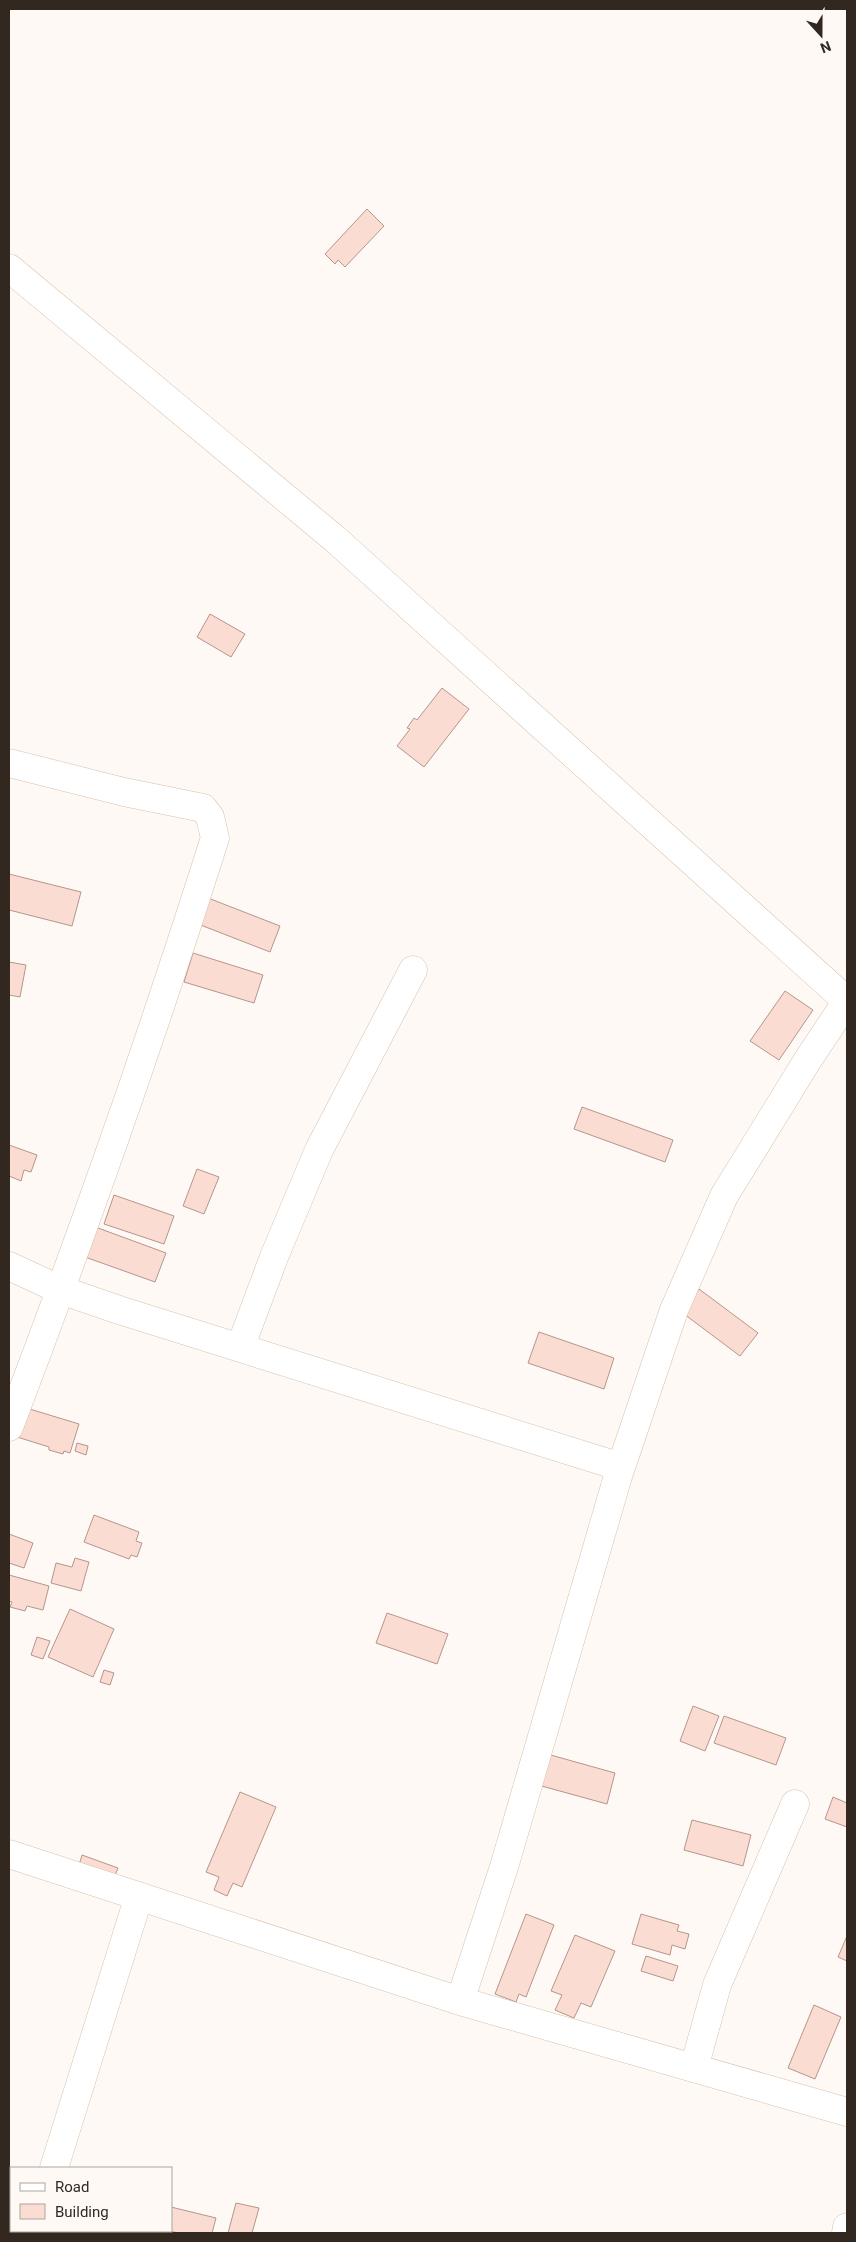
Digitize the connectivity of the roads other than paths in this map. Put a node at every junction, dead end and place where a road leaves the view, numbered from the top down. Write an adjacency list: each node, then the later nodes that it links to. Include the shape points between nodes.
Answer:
1 (9, 268): 4 (street, via 334,539)
2 (9, 763): 6 (street, via 203,808 210,816 215,838 126,1108)
3 (412, 970): 7 (street, via 319,1150)
4 (847, 1001): 9 (street, via 724,1196 674,1310)
5 (9, 1266): 6 (street)
6 (61, 1290): 7 (street); 8 (street)
7 (240, 1348): 9 (street)
8 (9, 1427)
9 (621, 1468): 13 (street, via 504,1867)
10 (795, 1804): 14 (street, via 717,1985)
11 (9, 1854): 12 (street)
12 (139, 1896): 13 (street); 16 (street)
13 (460, 2001): 14 (street)
14 (694, 2068): 15 (street)
15 (847, 2112)
16 (54, 2167)
17 (847, 2228): 18 (street)
18 (846, 2233)

